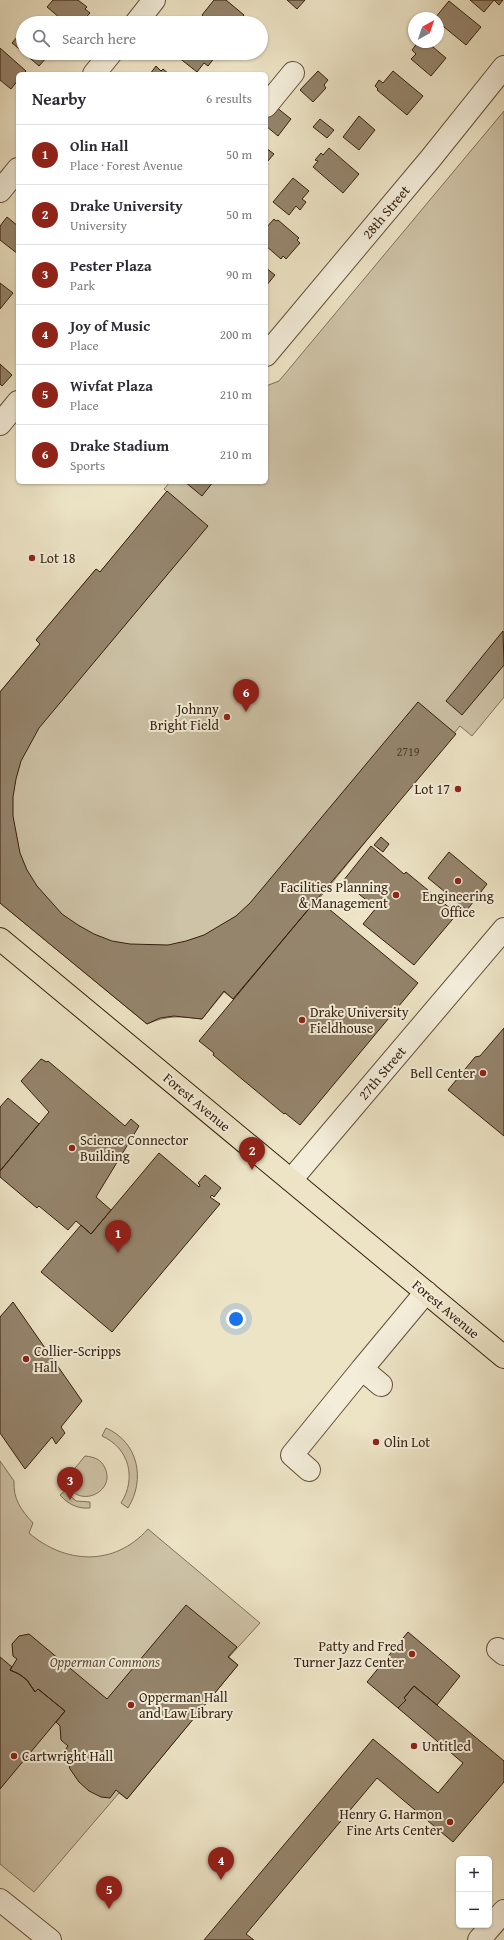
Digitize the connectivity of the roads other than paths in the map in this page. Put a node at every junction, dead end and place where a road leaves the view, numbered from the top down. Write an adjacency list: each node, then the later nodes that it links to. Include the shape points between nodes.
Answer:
1 (154, 0): 2 (street)
2 (141, 16)
3 (105, 60): 5 (street)
4 (504, 67): 8 (street, 28th Street)
5 (96, 72)
6 (292, 73): 7 (street)
7 (268, 103)
8 (268, 353)
9 (16, 404): 10 (street)
10 (0, 424)
11 (504, 929): 13 (street, 27th Street)
12 (0, 939): 13 (main road, Forest Avenue)
13 (291, 1180): 14 (main road, Forest Avenue)
14 (426, 1292): 15 (main road, Forest Avenue); 16 (street)
15 (504, 1357)
16 (362, 1370): 17 (street); 18 (street, via 292,1455)
17 (381, 1385)
18 (309, 1470)
19 (0, 1900): 21 (street)
20 (504, 1911): 22 (street)
21 (50, 1940)
22 (479, 1940)

